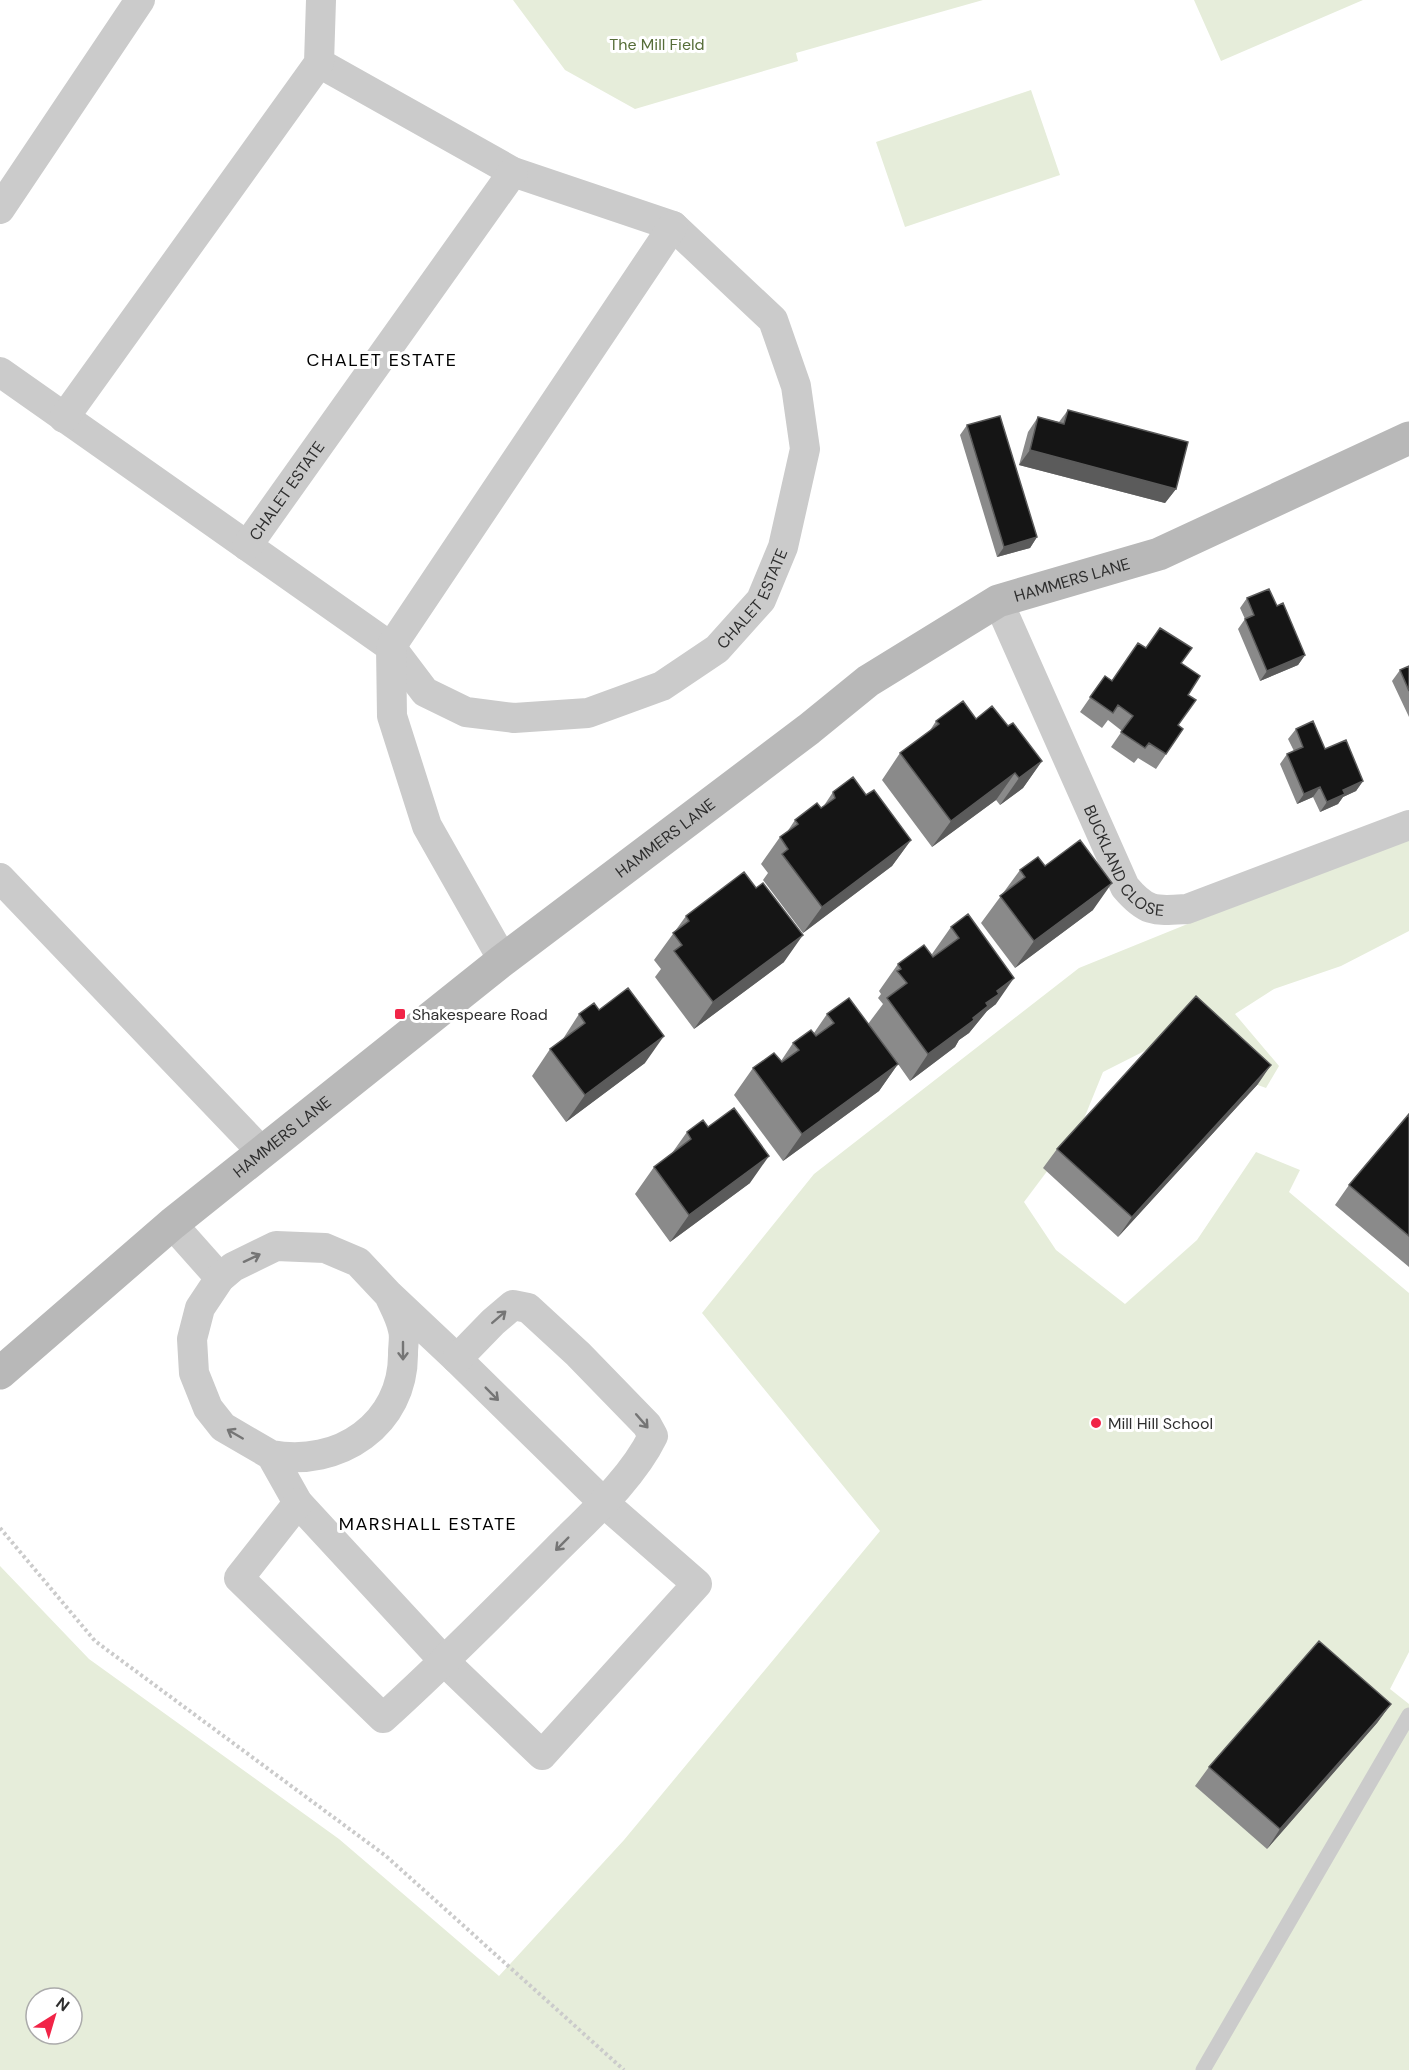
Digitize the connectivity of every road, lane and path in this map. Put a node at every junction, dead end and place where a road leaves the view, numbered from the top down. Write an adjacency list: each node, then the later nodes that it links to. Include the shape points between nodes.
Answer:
1 (140, 0): 5 (street)
2 (321, 0): 3 (street)
3 (319, 63): 4 (street, CHALET ESTATE); 8 (street)
4 (513, 172): 6 (street, CHALET ESTATE); 10 (street, CHALET ESTATE)
5 (0, 209)
6 (673, 226): 12 (street); 12 (street, CHALET ESTATE, via 773,321 796,386 805,449 783,547 761,600 717,649 662,686 588,713 514,718 466,712 425,692)
7 (0, 372): 8 (street, CHALET ESTATE)
8 (64, 418): 10 (street, CHALET ESTATE)
9 (1409, 438): 11 (main road, HAMMERS LANE, via 1159,554)
10 (247, 546): 12 (street, CHALET ESTATE)
11 (998, 602): 13 (street, BUCKLAND CLOSE, via 1125,887 1155,911 1187,909); 15 (main road, HAMMERS LANE, via 868,681)
12 (391, 647): 15 (street, via 392,716 427,826)
13 (1409, 825)
14 (0, 878): 16 (street)
15 (503, 960): 16 (main road, HAMMERS LANE)
16 (262, 1152): 17 (main road, HAMMERS LANE)
17 (172, 1224): 18 (street); 21 (main road, HAMMERS LANE)
18 (220, 1278): 19 (street, one-way to 19, via 233,1266 276,1246 326,1248 358,1262); 22 (street, one-way to 18, via 223,1427 208,1408 194,1373 192,1339 200,1308)
19 (390, 1295): 20 (street); 22 (street, one-way to 22, via 403,1329 404,1372 389,1408 375,1426 343,1449 323,1456)
20 (457, 1359): 23 (street, one-way to 23); 23 (street, one-way to 23, via 513,1305 528,1308 578,1354 653,1436 645,1452)
21 (0, 1373)
22 (271, 1455): 24 (street)
23 (603, 1502): 26 (street, one-way to 26); 26 (street, via 697,1584 542,1755)
24 (298, 1503): 26 (street); 26 (street, via 239,1578 383,1718)
25 (0, 1528): 28 (path, via 95,1641 386,1856)
26 (445, 1662)
27 (1409, 1715): 29 (lane)
28 (624, 2070)
29 (1203, 2070)

